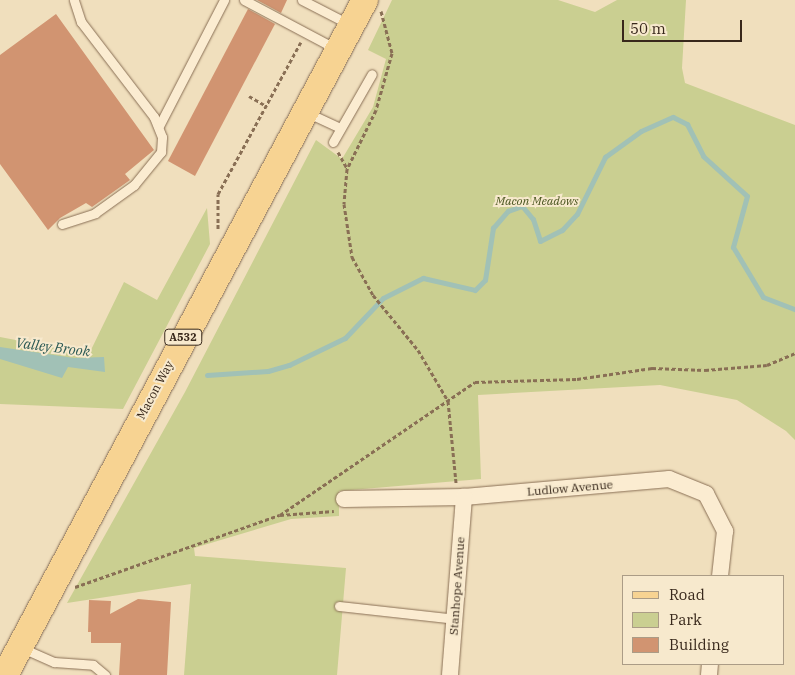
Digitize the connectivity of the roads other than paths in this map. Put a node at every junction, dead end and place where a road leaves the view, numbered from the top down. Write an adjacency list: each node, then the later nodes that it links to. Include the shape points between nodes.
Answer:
1 (74, 0): 10 (lane, via 81,22)
2 (224, 0): 10 (lane)
3 (244, 0): 7 (lane)
4 (302, 0): 6 (lane)
5 (372, 3): 6 (main road, Macon Way / A532)
6 (352, 25): 7 (main road, Macon Way / A532)
7 (339, 50): 9 (main road, Macon Way / A532)
8 (372, 74): 11 (lane)
9 (305, 112): 11 (lane); 19 (main road, Macon Way / A532)
10 (159, 126): 13 (lane, via 161,152 134,185 96,213)
11 (340, 128): 12 (lane)
12 (333, 142)
13 (62, 224)
14 (464, 496): 15 (street, Ludlow Avenue); 16 (street, Ludlow Avenue, via 669,479 706,494 725,531); 18 (street, Stanhope Avenue)
15 (344, 499)
16 (720, 575)
17 (339, 606): 18 (lane)
18 (456, 619): 22 (street, Stanhope Avenue)
19 (19, 647): 20 (main road, Macon Way / A532); 21 (lane, via 54,662 94,665)
20 (5, 675)
21 (106, 675)
22 (450, 675)

